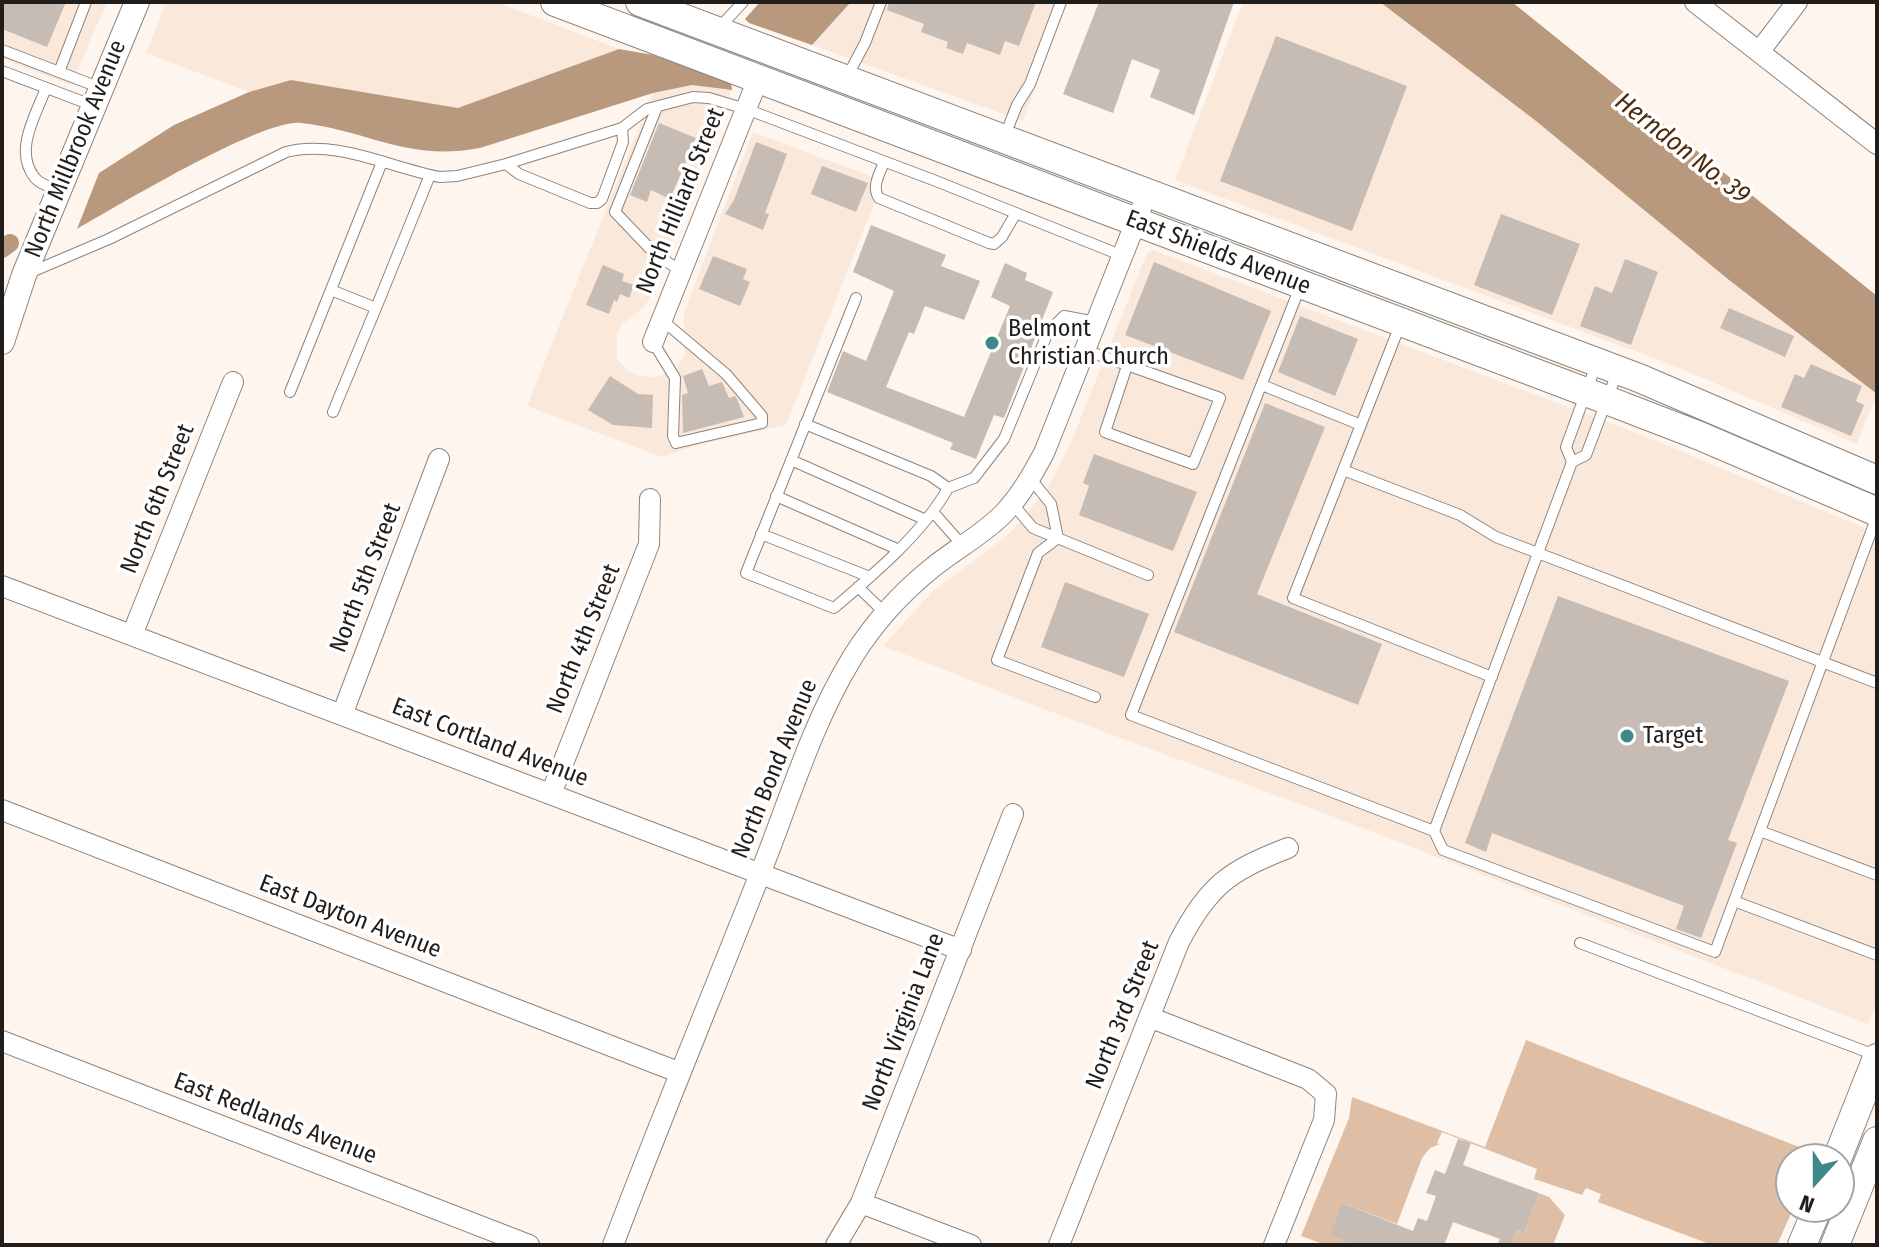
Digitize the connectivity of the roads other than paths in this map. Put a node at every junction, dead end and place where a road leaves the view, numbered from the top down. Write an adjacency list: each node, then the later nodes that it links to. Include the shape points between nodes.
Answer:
1 (86, 2): 13 (lane)
2 (137, 2): 18 (street, North Millbrook Avenue)
3 (555, 2): 10 (main road, via 601,3 697,38); 15 (main road, East Shields Avenue)
4 (640, 2): 10 (main road, East Shields Avenue)
5 (743, 2): 10 (lane)
6 (881, 2): 16 (lane)
7 (1061, 2): 22 (lane)
8 (1695, 2): 12 (street)
9 (1797, 2): 12 (street)
10 (717, 30): 16 (main road, East Shields Avenue)
11 (2, 50): 13 (lane)
12 (1759, 52): 23 (street)
13 (54, 70): 18 (lane)
14 (2, 71): 17 (lane)
15 (758, 79): 16 (main road, via 785,72 828,88); 20 (street, North Hilliard Street); 31 (main road, East Shields Avenue)
16 (846, 79): 22 (main road, East Shields Avenue)
17 (46, 88): 18 (lane); 28 (lane, via 25,144 37,181)
18 (97, 97): 28 (street, North Millbrook Avenue)
19 (657, 107): 20 (lane, via 693,97); 21 (lane); 33 (lane, via 615,212 655,254)
20 (746, 109): 25 (lane); 33 (street, North Hilliard Street)
21 (622, 128): 26 (lane); 26 (lane, via 623,142 597,203 519,174)
22 (1004, 140): 29 (main road, East Shields Avenue)
23 (1877, 144)
24 (382, 162): 27 (lane); 34 (lane, via 307,147 286,152); 36 (lane)
25 (884, 162): 30 (lane); 30 (lane, via 875,189 879,198 989,243 998,242)
26 (506, 164): 27 (lane, via 448,178)
27 (430, 175): 38 (lane)
28 (59, 191): 34 (street, North Millbrook Avenue)
29 (1147, 194): 31 (street, North Bond Avenue); 47 (main road, East Shields Avenue)
30 (1016, 213): 32 (lane)
31 (1136, 222): 32 (street, North Bond Avenue); 35 (main road, East Shields Avenue)
32 (1123, 256): 41 (street, North Bond Avenue)
33 (681, 271): 40 (street, North Hilliard Street)
34 (24, 275): 39 (street, North Millbrook Avenue)
35 (1301, 285): 42 (main road, East Shields Avenue); 49 (lane)
36 (331, 290): 38 (lane); 50 (lane)
37 (856, 298): 53 (lane)
38 (376, 308): 52 (lane)
39 (7, 317): 43 (street, North Millbrook Avenue)
40 (662, 320): 44 (street, North Hilliard Street); 44 (lane, via 726,374 762,416 762,423 676,443 675,378)
41 (1096, 322): 45 (street, North Bond Avenue); 61 (lane, via 1064,316 1048,332 1004,439 974,478)
42 (1400, 323): 51 (main road, East Shields Avenue); 54 (lane)
43 (2, 342)
44 (653, 342)
45 (1085, 350): 46 (lane); 60 (street, North Bond Avenue)
46 (1128, 363): 46 (lane, via 1220,398 1193,464 1105,432)
47 (1607, 367): 51 (lane); 51 (lane); 59 (main road, East Shields Avenue)
48 (233, 382): 77 (street, North 6th Street)
49 (1262, 385): 54 (lane); 86 (lane, via 1131,715)
50 (290, 392)
51 (1596, 396): 57 (lane, via 1566,447); 57 (lane, via 1586,455); 65 (main road, East Shields Avenue)
52 (333, 412)
53 (805, 424): 56 (lane); 61 (lane, via 931,476)
54 (1361, 425): 58 (lane)
55 (439, 459): 82 (street, North 5th Street)
56 (791, 460): 62 (lane); 66 (lane)
57 (1572, 462): 71 (lane)
58 (1343, 470): 71 (lane, via 1460,515 1496,537); 79 (lane, via 1293,598)
59 (1874, 473)
60 (1030, 478): 64 (street, North Bond Avenue); 68 (lane, via 1051,504)
61 (948, 488): 66 (lane)
62 (776, 496): 67 (lane); 70 (lane)
63 (650, 499): 83 (street, North 4th Street, via 649,544)
64 (1012, 503): 68 (lane, via 1033,528); 69 (street, North Bond Avenue)
65 (1877, 514): 78 (lane)
66 (930, 516): 69 (lane); 70 (lane)
67 (761, 534): 73 (lane); 75 (lane, via 746,573 834,608)
68 (1058, 538): 72 (lane); 81 (lane, via 1038,553 997,660)
69 (963, 546): 76 (street, North Bond Avenue)
70 (897, 549): 73 (lane)
71 (1538, 553): 78 (lane); 79 (lane)
72 (1148, 575)
73 (870, 577): 75 (lane)
74 (2, 586): 77 (street, East Cortland Avenue)
75 (858, 587): 76 (lane)
76 (885, 613): 89 (street, North Bond Avenue, via 836,686)
77 (132, 635): 82 (street, East Cortland Avenue)
78 (1822, 662): 80 (lane); 87 (lane)
79 (1492, 677): 86 (lane)
80 (1877, 683)
81 (1095, 697)
82 (342, 715): 83 (street, East Cortland Avenue)
83 (551, 794): 89 (street, East Cortland Avenue)
84 (2, 810): 98 (street, East Dayton Avenue)
85 (1013, 814): 93 (street, North Virginia Lane)
86 (1434, 831): 91 (lane, via 1443,850 1715,952)
87 (1760, 831): 90 (lane); 91 (lane)
88 (1288, 848): 95 (street, North 3rd Street, via 1250,862 1196,908)
89 (760, 875): 93 (street, East Cortland Avenue); 98 (street, North Bond Avenue)
90 (1877, 875)
91 (1734, 901): 94 (lane)
92 (1580, 943): 97 (lane)
93 (961, 950): 101 (street, North Virginia Lane)
94 (1877, 955)
95 (1149, 1017): 107 (street, North 3rd Street); 108 (street, via 1308,1079 1326,1094 1324,1120)
96 (2, 1041): 103 (street, East Redlands Avenue)
97 (1877, 1057): 100 (main road)
98 (678, 1072): 104 (street, North Bond Avenue)
99 (1877, 1141): 110 (main road)
100 (1843, 1143)
101 (861, 1203): 105 (street, North Virginia Lane); 106 (street)
102 (1811, 1223): 109 (main road)
103 (529, 1245)
104 (613, 1245)
105 (836, 1245)
106 (971, 1245)
107 (1059, 1245)
108 (1274, 1245)
109 (1802, 1245)
110 (1835, 1245)

